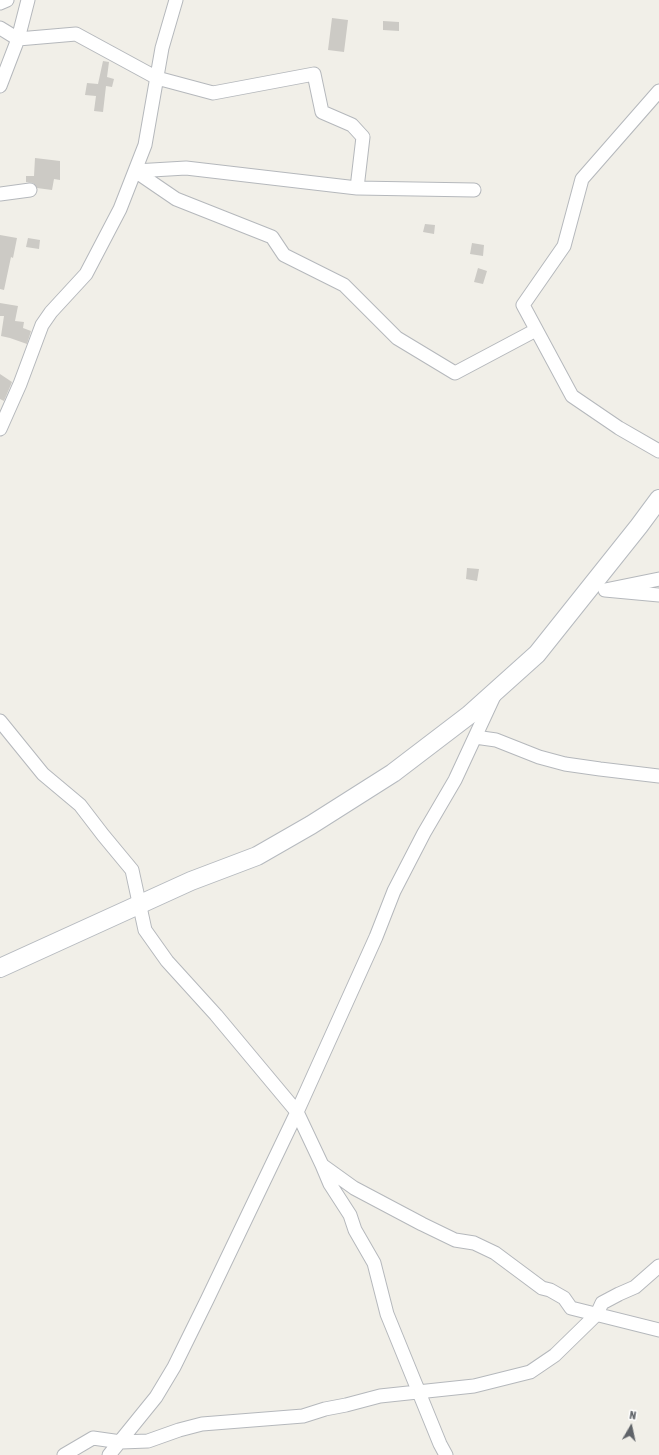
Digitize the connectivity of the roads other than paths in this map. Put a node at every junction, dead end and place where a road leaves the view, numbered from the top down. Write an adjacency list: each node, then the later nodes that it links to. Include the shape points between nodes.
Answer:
1 (7, 0): 4 (street)
2 (28, 0): 6 (street)
3 (176, 0): 7 (street, via 162,48)
4 (0, 3)
5 (0, 28): 6 (street)
6 (18, 39): 7 (street, via 76,34); 8 (street)
7 (157, 78): 10 (street, via 145,145); 11 (street, via 213,93 314,74 322,112 352,125 363,137)
8 (0, 86)
9 (659, 91): 15 (street, via 582,179 564,246 523,305)
10 (135, 171): 11 (street, via 186,168); 15 (street, via 176,199 272,237 284,255 344,285 397,338 455,373); 16 (street, via 120,209 86,274 50,312 42,325)
11 (357, 188): 13 (street)
12 (30, 190): 14 (street)
13 (474, 190)
14 (0, 194)
15 (536, 330): 17 (street, via 572,396 619,428)
16 (0, 429)
17 (659, 450)
18 (659, 499): 21 (street)
19 (659, 579): 20 (street)
20 (605, 590): 21 (street); 22 (street)
21 (587, 592): 23 (street, via 537,654)
22 (659, 595)
23 (496, 691): 25 (street); 27 (street, via 394,773 311,826 258,856 191,881)
24 (0, 720): 27 (street, via 43,774 80,805 132,870)
25 (475, 737): 26 (street, via 496,740 565,764); 29 (street, via 455,780 394,891 376,937)
26 (659, 776)
27 (139, 905): 28 (street); 29 (street, via 145,930 167,961)
28 (0, 968)
29 (297, 1112): 30 (street); 35 (street, via 174,1367 156,1397)
30 (322, 1165): 32 (street, via 354,1188 422,1224 455,1240 474,1243 495,1253 542,1288 564,1298 571,1308); 34 (street, via 374,1263 387,1314)
31 (659, 1266): 32 (street, via 635,1287 602,1303)
32 (597, 1314): 33 (street); 34 (street, via 554,1355 530,1372 474,1386)
33 (659, 1330)
34 (420, 1392): 35 (street, via 380,1396 302,1416 202,1424 148,1441); 38 (street)
35 (121, 1442): 36 (street, via 93,1438); 37 (street)
36 (64, 1455)
37 (110, 1455)
38 (446, 1455)

